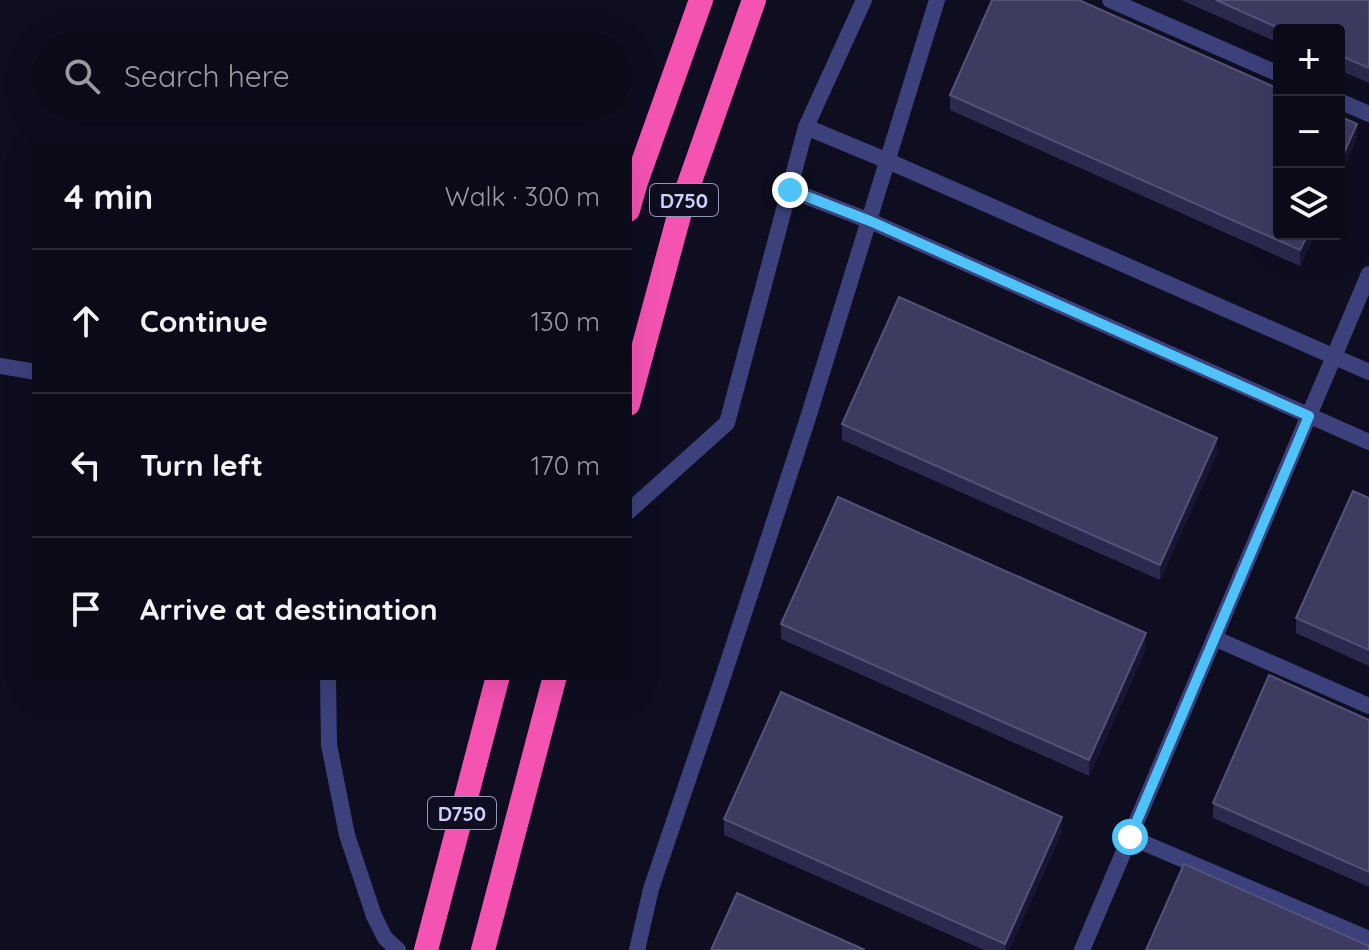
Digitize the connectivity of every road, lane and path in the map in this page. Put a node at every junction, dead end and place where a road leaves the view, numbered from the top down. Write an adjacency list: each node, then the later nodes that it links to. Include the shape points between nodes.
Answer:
1 (701, 0): 12 (highway, D750)
2 (754, 0): 19 (highway, D750, via 683,201)
3 (864, 0): 9 (street)
4 (937, 0): 10 (street)
5 (1110, 0): 6 (street)
6 (1273, 71)
7 (1345, 104): 8 (street)
8 (1369, 114)
9 (806, 127): 10 (street); 11 (street)
10 (888, 161): 13 (street); 15 (street)
11 (790, 190): 13 (street); 22 (street, via 727,423)
12 (632, 196)
13 (870, 221): 20 (street); 33 (street, via 651,889)
14 (1369, 274): 15 (street)
15 (1334, 357): 18 (street); 20 (street)
16 (0, 366): 17 (street)
17 (32, 371)
18 (1369, 372)
19 (632, 389)
20 (1309, 416): 21 (street); 23 (street)
21 (1369, 442)
22 (632, 508)
23 (1214, 638): 27 (street); 28 (street)
24 (328, 680): 30 (street, via 329,745 347,835 374,916)
25 (497, 680): 31 (highway, D750)
26 (554, 680): 32 (highway, D750)
27 (1369, 706)
28 (1130, 837): 29 (street); 34 (street)
29 (1369, 939)
30 (398, 950)
31 (426, 950)
32 (483, 950)
33 (637, 950)
34 (1082, 950)

